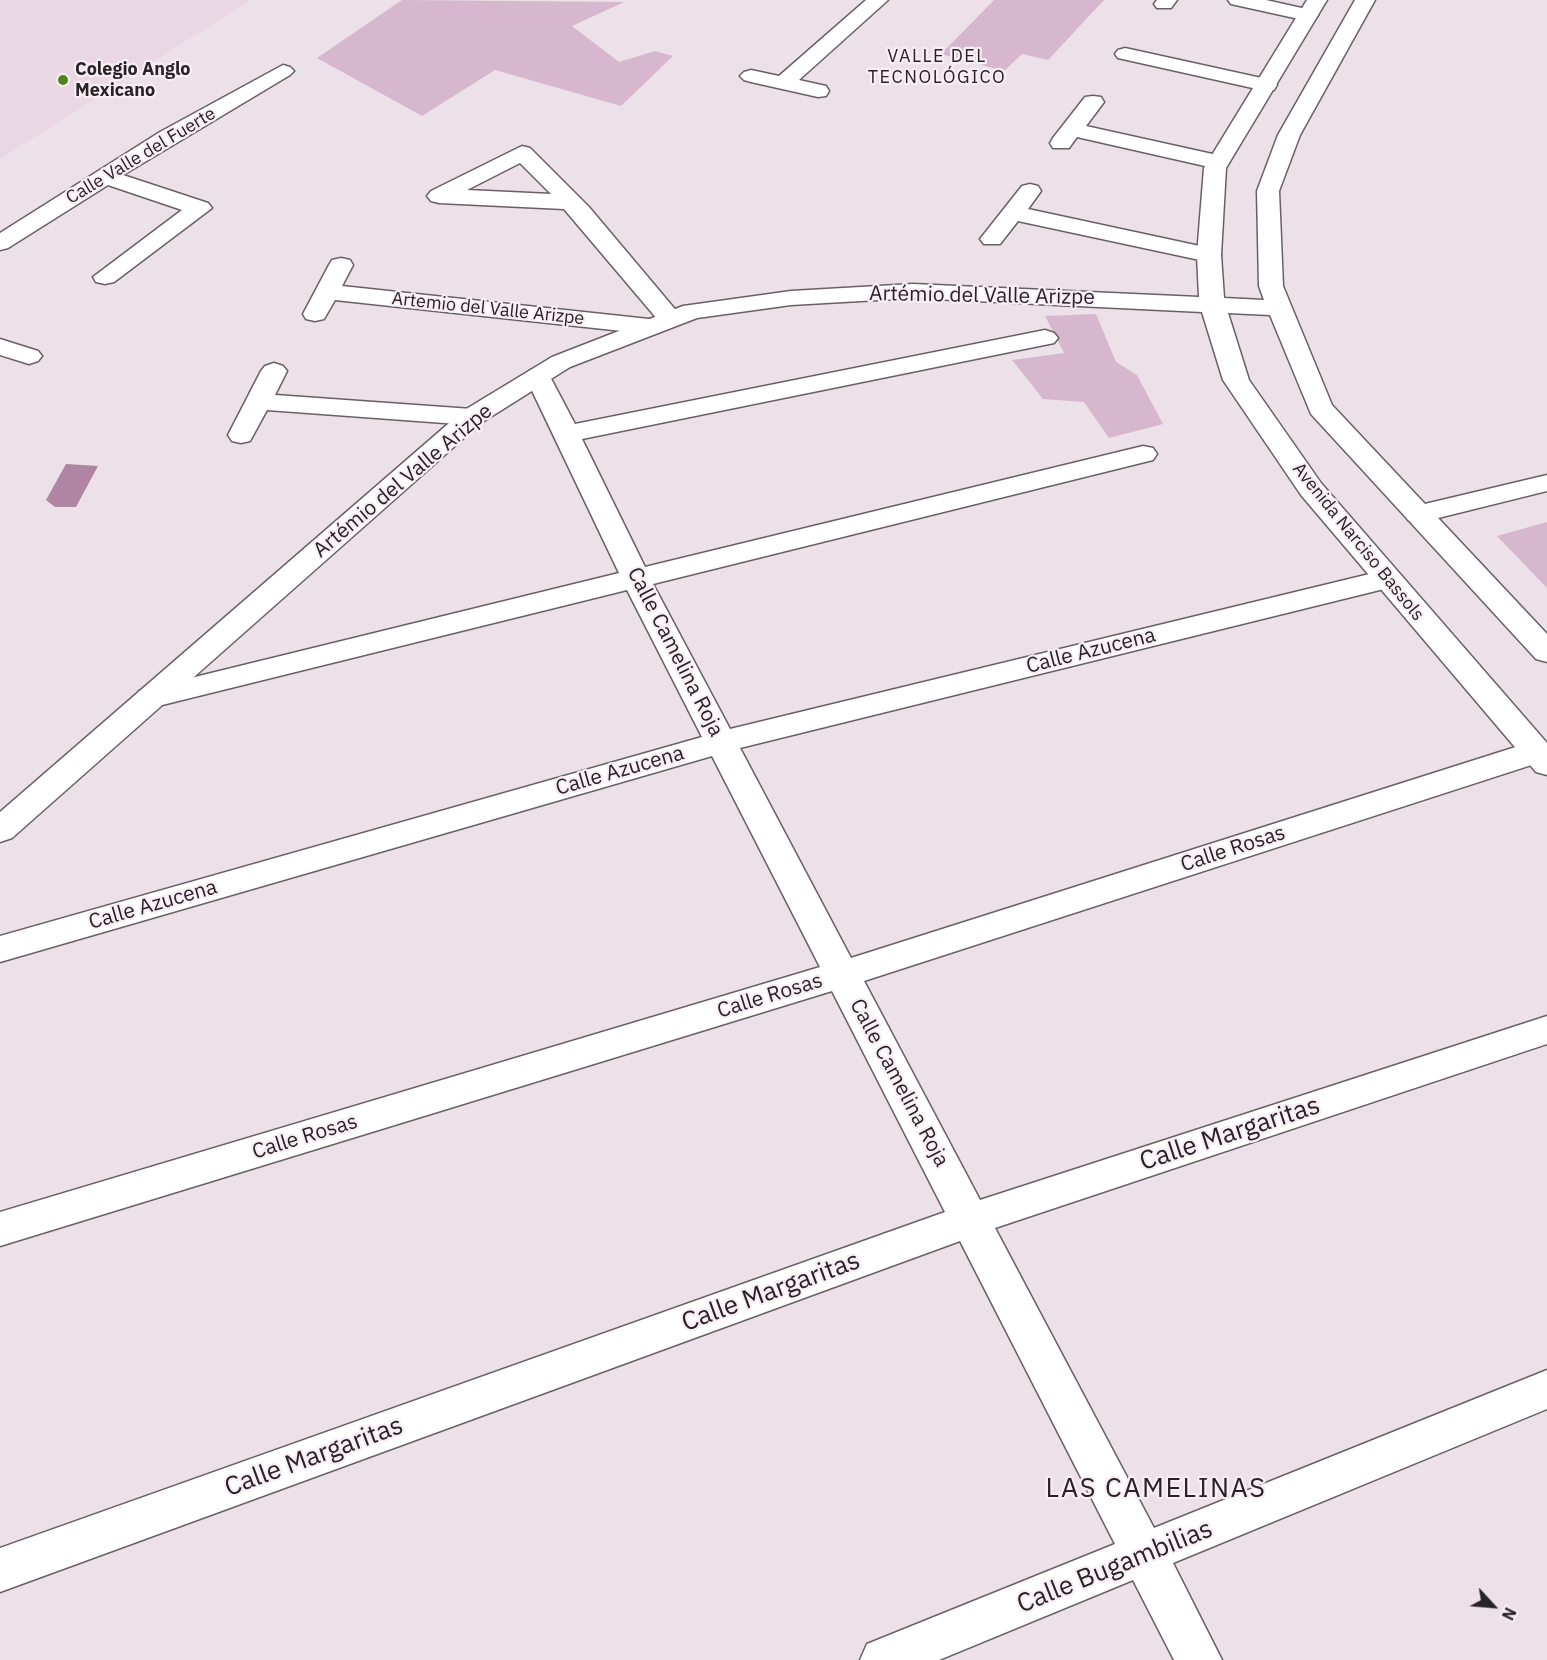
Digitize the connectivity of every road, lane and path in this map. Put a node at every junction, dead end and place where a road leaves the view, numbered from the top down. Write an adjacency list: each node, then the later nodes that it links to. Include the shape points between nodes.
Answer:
1 (878, 0): 8 (street)
2 (1238, 0): 4 (street)
3 (1365, 0): 25 (street, via 1289,135 1268,190 1271,286)
4 (1313, 7): 9 (street, Avenida Narciso Bassols)
5 (1140, 34): 9 (street, via 1120,60)
6 (283, 71): 15 (street, Calle Valle del Fuerte)
7 (751, 76): 8 (street)
8 (783, 83): 10 (street)
9 (1266, 85): 14 (street, Avenida Narciso Bassols)
10 (818, 90)
11 (1093, 102): 12 (street)
12 (1072, 129): 13 (street); 14 (street)
13 (1057, 147)
14 (1218, 162): 21 (street, Avenida Narciso Bassols)
15 (104, 176): 20 (street, Calle Valle del Fuerte); 23 (street, via 200,208)
16 (1030, 191): 18 (street)
17 (570, 202): 26 (street)
18 (1012, 213): 19 (street); 21 (street)
19 (992, 239)
20 (0, 243)
21 (1209, 255): 24 (street, Avenida Narciso Bassols)
22 (341, 265): 26 (street, Artemio del Valle Arizpe, via 321,303)
23 (105, 278)
24 (1212, 303): 25 (street, Artémio del Valle Arizpe); 26 (street, Artémio del Valle Arizpe, via 913,291 791,298 692,311); 40 (street, Avenida Narciso Bassols, via 1236,380 1311,489)
25 (1280, 308): 38 (street, via 1320,408)
26 (660, 322): 31 (street, Artémio del Valle Arizpe, via 561,362)
27 (1045, 338): 34 (street)
28 (0, 347): 29 (street)
29 (29, 356)
30 (274, 371): 32 (street)
31 (538, 376): 33 (street, Artémio del Valle Arizpe); 34 (street, Calle Camelina Roja)
32 (260, 402): 33 (street); 35 (street)
33 (472, 417): 42 (street, Artémio del Valle Arizpe)
34 (567, 434): 39 (street, Calle Camelina Roja)
35 (241, 435)
36 (1143, 454): 39 (street)
37 (1547, 483): 38 (street)
38 (1418, 514): 41 (street)
39 (636, 579): 42 (street); 43 (street, Calle Camelina Roja)
40 (1386, 579): 43 (street, Calle Azucena); 44 (street, Avenida Narciso Bassols)
41 (1547, 652)
42 (150, 698): 45 (street, Artémio del Valle Arizpe)
43 (722, 742): 46 (street, Calle Azucena); 47 (street, Calle Camelina Roja)
44 (1542, 758): 47 (street, Calle Rosas)
45 (0, 830)
46 (0, 949)
47 (842, 974): 49 (street, Calle Camelina Roja); 50 (street, Calle Rosas)
48 (1547, 1030): 49 (street, Calle Margaritas)
49 (970, 1220): 52 (street, Calle Camelina Roja); 53 (street, Calle Margaritas)
50 (0, 1229)
51 (1547, 1389): 52 (street, Calle Bugambilias)
52 (1144, 1555): 54 (street, Calle Bugambilias); 55 (street, Calle Camelina Roja)
53 (0, 1570)
54 (883, 1660)
55 (1199, 1660)

